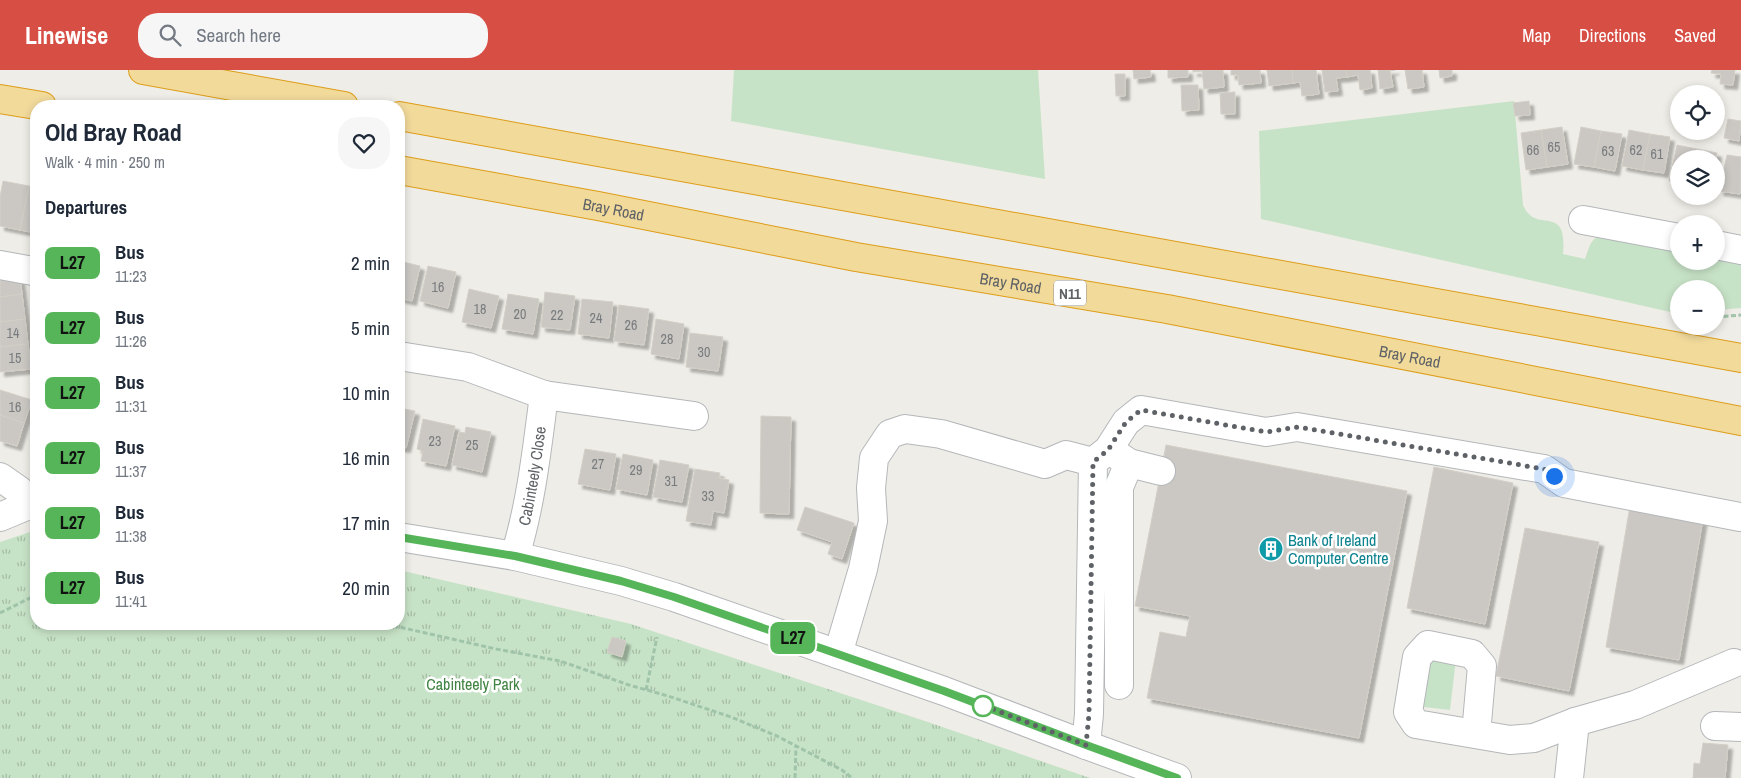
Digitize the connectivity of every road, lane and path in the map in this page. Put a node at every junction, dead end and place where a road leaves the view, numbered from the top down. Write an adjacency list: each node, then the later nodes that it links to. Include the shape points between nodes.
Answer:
1 (144, 70): 3 (highway)
2 (0, 99): 4 (highway)
3 (311, 100)
4 (30, 104)
5 (405, 117): 16 (highway)
6 (405, 171): 19 (highway, Bray Road / N11, via 856,257 1166,309)
7 (1583, 220): 8 (street)
8 (1670, 236)
9 (1725, 247): 10 (street)
10 (1741, 250)
11 (0, 265): 12 (street)
12 (30, 270)
13 (1741, 315): 14 (path)
14 (1725, 316)
15 (405, 357): 17 (street, via 468,367)
16 (1741, 358)
17 (544, 395): 18 (street); 28 (street, Cabinteely Close, via 538,446)
18 (694, 416)
19 (1741, 421)
20 (1110, 458): 21 (street); 26 (street, via 1126,422 1141,410 1266,432 1298,427 1544,469 1564,483); 33 (street, via 1066,455 1045,464 940,434 905,429 890,434 874,458 871,488 874,521); 35 (street, via 1119,487); 39 (street)
21 (1161, 471)
22 (0, 477): 23 (street)
23 (30, 501)
24 (30, 505): 25 (street)
25 (0, 517)
26 (1740, 517)
27 (405, 538): 28 (street)
28 (515, 556): 33 (street, via 657,591)
29 (30, 598): 30 (path)
30 (0, 613)
31 (405, 628): 36 (path, via 560,661)
32 (657, 637): 36 (path)
33 (838, 654): 39 (street)
34 (1734, 663): 37 (street, via 1635,705)
35 (1119, 685)
36 (646, 690): 40 (path, via 730,717)
37 (1575, 722): 38 (street, via 1534,738 1510,740); 44 (street)
38 (1476, 734)
39 (1086, 745): 43 (street)
40 (796, 747): 41 (path); 42 (path)
41 (796, 778)
42 (852, 778)
43 (1176, 778)
44 (1568, 778)

